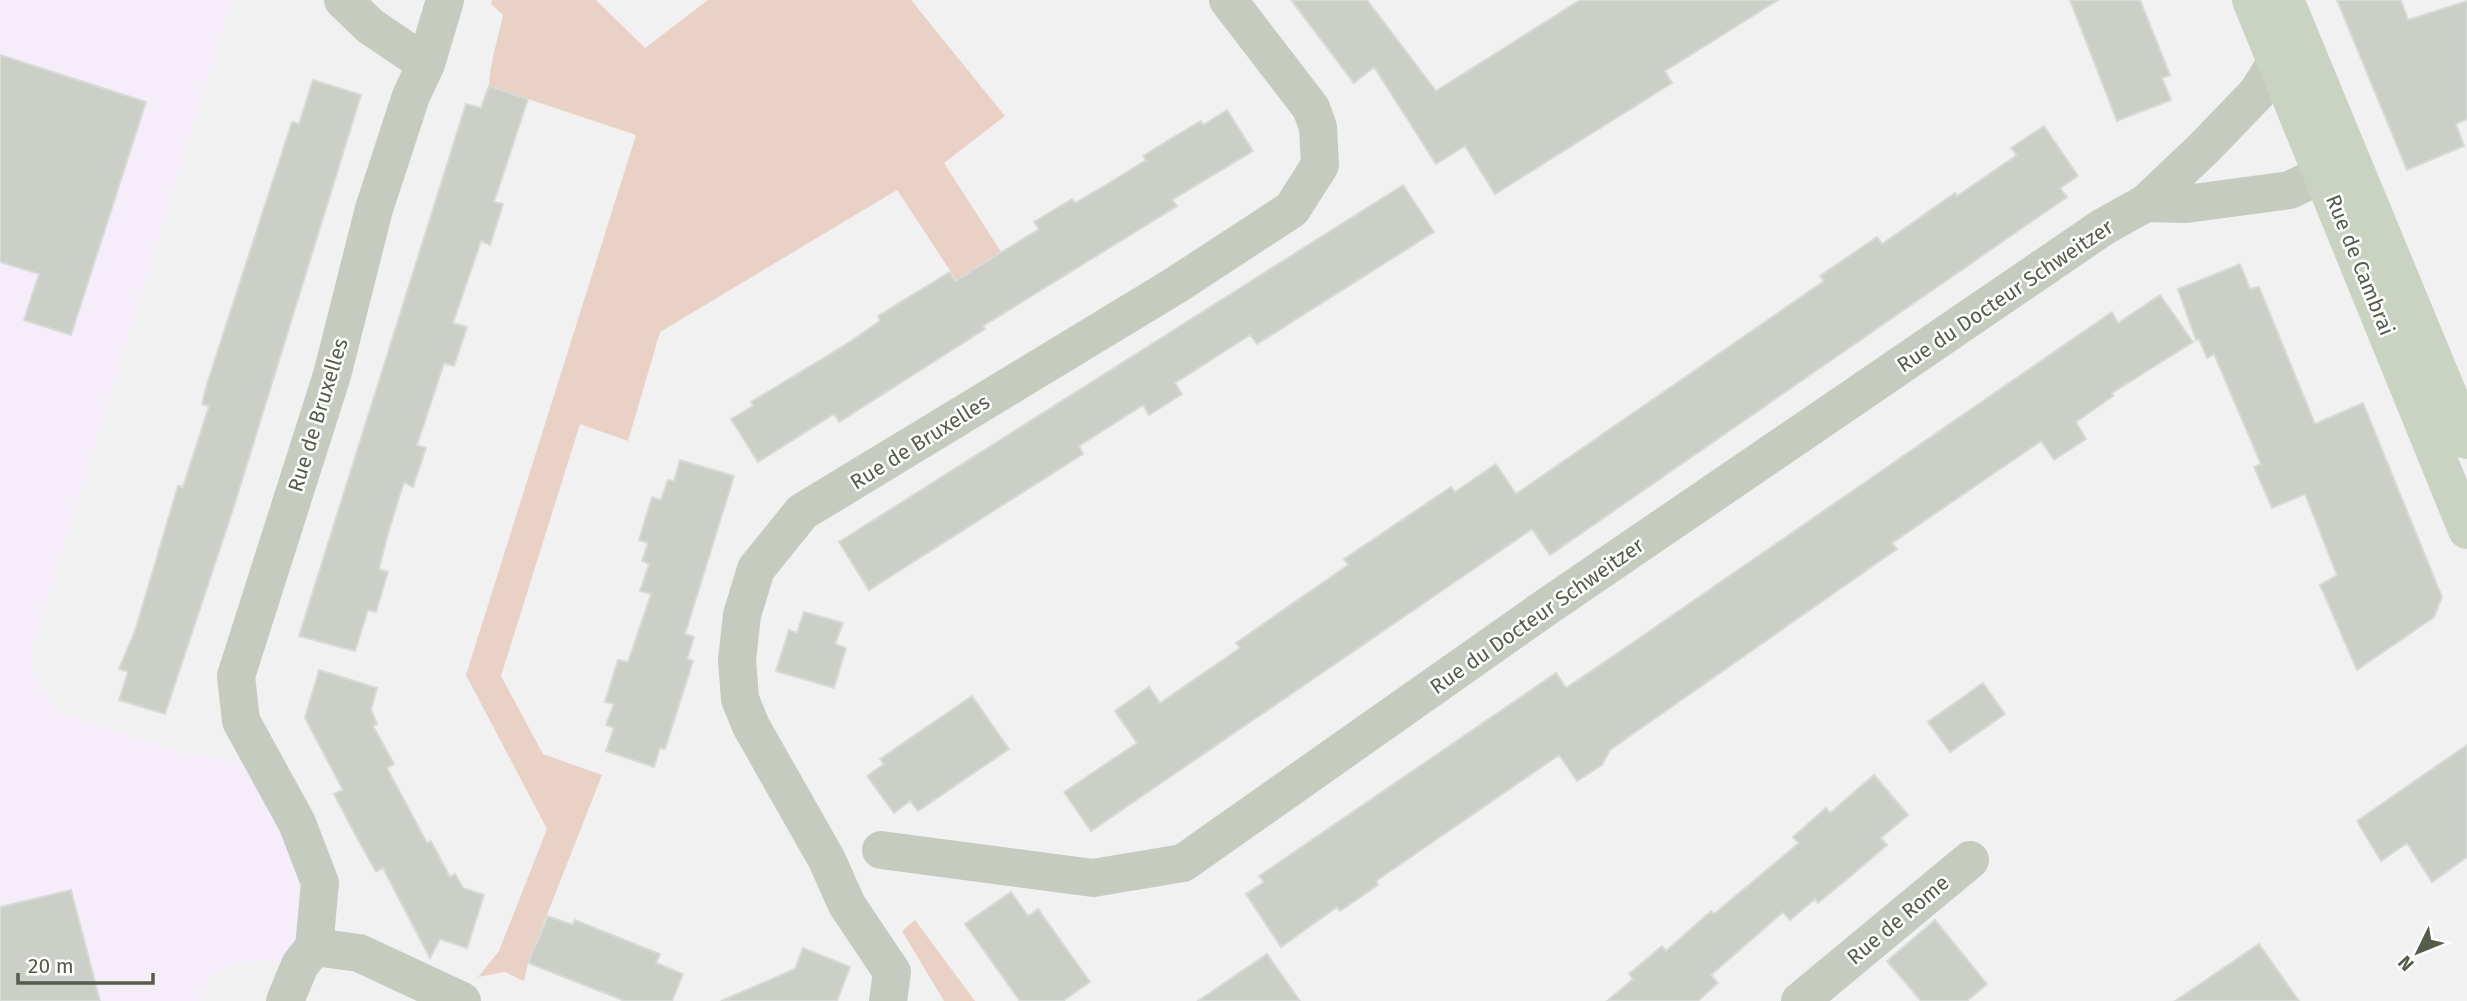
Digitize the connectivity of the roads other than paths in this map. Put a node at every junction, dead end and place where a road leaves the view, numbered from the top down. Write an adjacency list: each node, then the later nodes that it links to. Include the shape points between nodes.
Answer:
1 (343, 0): 6 (street, via 370,26)
2 (445, 0): 6 (street, Rue de Bruxelles)
3 (1228, 0): 19 (street, Rue de Bruxelles, via 1311,108 1318,127 1320,165 1292,209 1177,285 802,512 756,569 742,615 737,660 740,699 847,905 892,972)
4 (2251, 0): 7 (main road, Rue de Cambrai)
5 (2286, 0): 8 (main road, Rue de Cambrai)
6 (426, 64): 15 (street, Rue de Bruxelles, via 374,209 332,375 236,676 242,721 297,822 320,883)
7 (2276, 64): 9 (main road, Rue de Cambrai); 10 (street, Rue du Docteur Schweitzer, via 2234,120)
8 (2334, 117): 9 (street, via 2336,147); 11 (main road, Rue de Cambrai)
9 (2323, 174): 10 (street, via 2290,190 2186,204); 12 (main road, Rue de Cambrai)
10 (2146, 203): 13 (street, Rue du Docteur Schweitzer, via 2103,227 1545,608 1183,863 1093,878)
11 (2467, 440)
12 (2467, 530)
13 (881, 850)
14 (1970, 860): 16 (street, Rue de Rome)
15 (314, 947): 17 (street, via 300,965); 18 (street, via 359,953)
16 (1823, 994)
17 (285, 1001)
18 (462, 1001)
19 (888, 1001)

